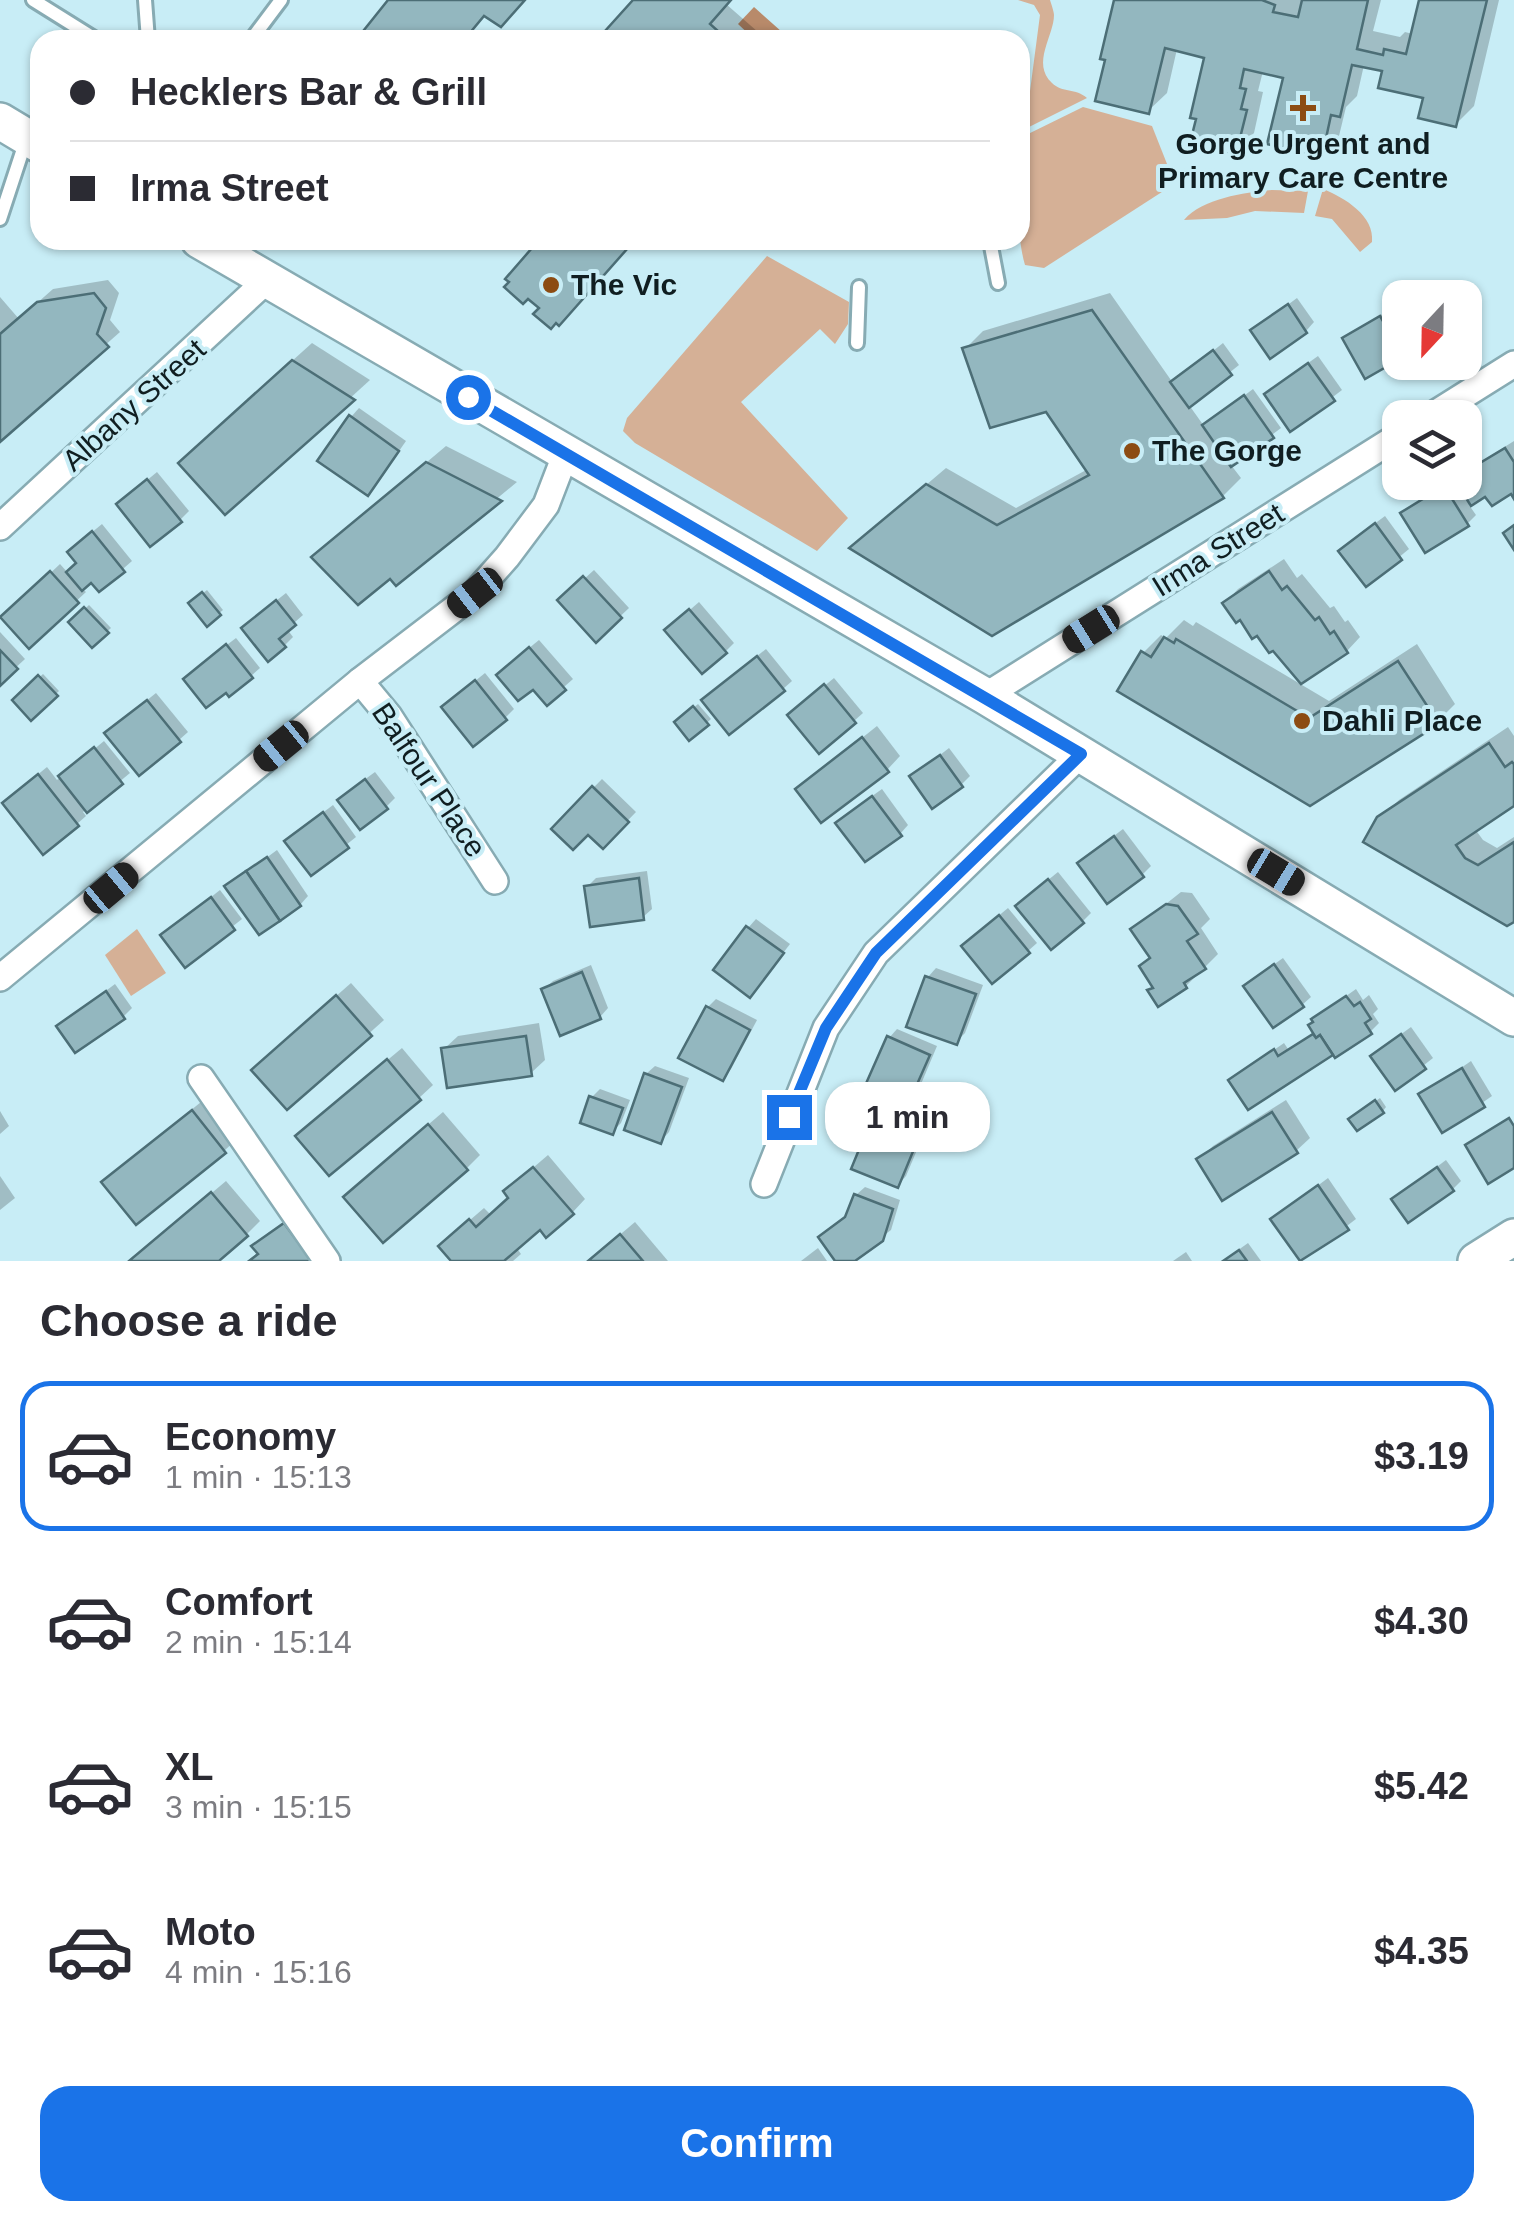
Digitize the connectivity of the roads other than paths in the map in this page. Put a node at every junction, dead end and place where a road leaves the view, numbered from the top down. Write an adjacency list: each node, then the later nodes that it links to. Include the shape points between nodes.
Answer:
1 (32, 0): 4 (lane)
2 (144, 0): 5 (lane)
3 (281, 0): 6 (lane)
4 (81, 30)
5 (147, 30)
6 (258, 30)
7 (22, 135): 8 (lane)
8 (0, 219)
9 (215, 250): 11 (main road)
10 (992, 250): 12 (lane)
11 (266, 281): 18 (main road); 19 (street, Albany Street)
12 (998, 283)
13 (859, 287): 14 (lane)
14 (857, 344)
15 (1514, 364): 16 (street)
16 (1457, 400)
17 (1382, 446): 21 (street, Irma Street)
18 (566, 453): 20 (street, via 546,505 475,593); 21 (main road)
19 (0, 527)
20 (360, 681): 23 (street, Balfour Place); 24 (street)
21 (985, 696): 22 (main road)
22 (1081, 754): 25 (main road); 27 (street, via 876,953 826,1028)
23 (496, 881)
24 (0, 978)
25 (1514, 1018)
26 (201, 1078): 29 (street)
27 (764, 1184)
28 (1514, 1237): 30 (main road)
29 (327, 1261)
30 (1476, 1261)

